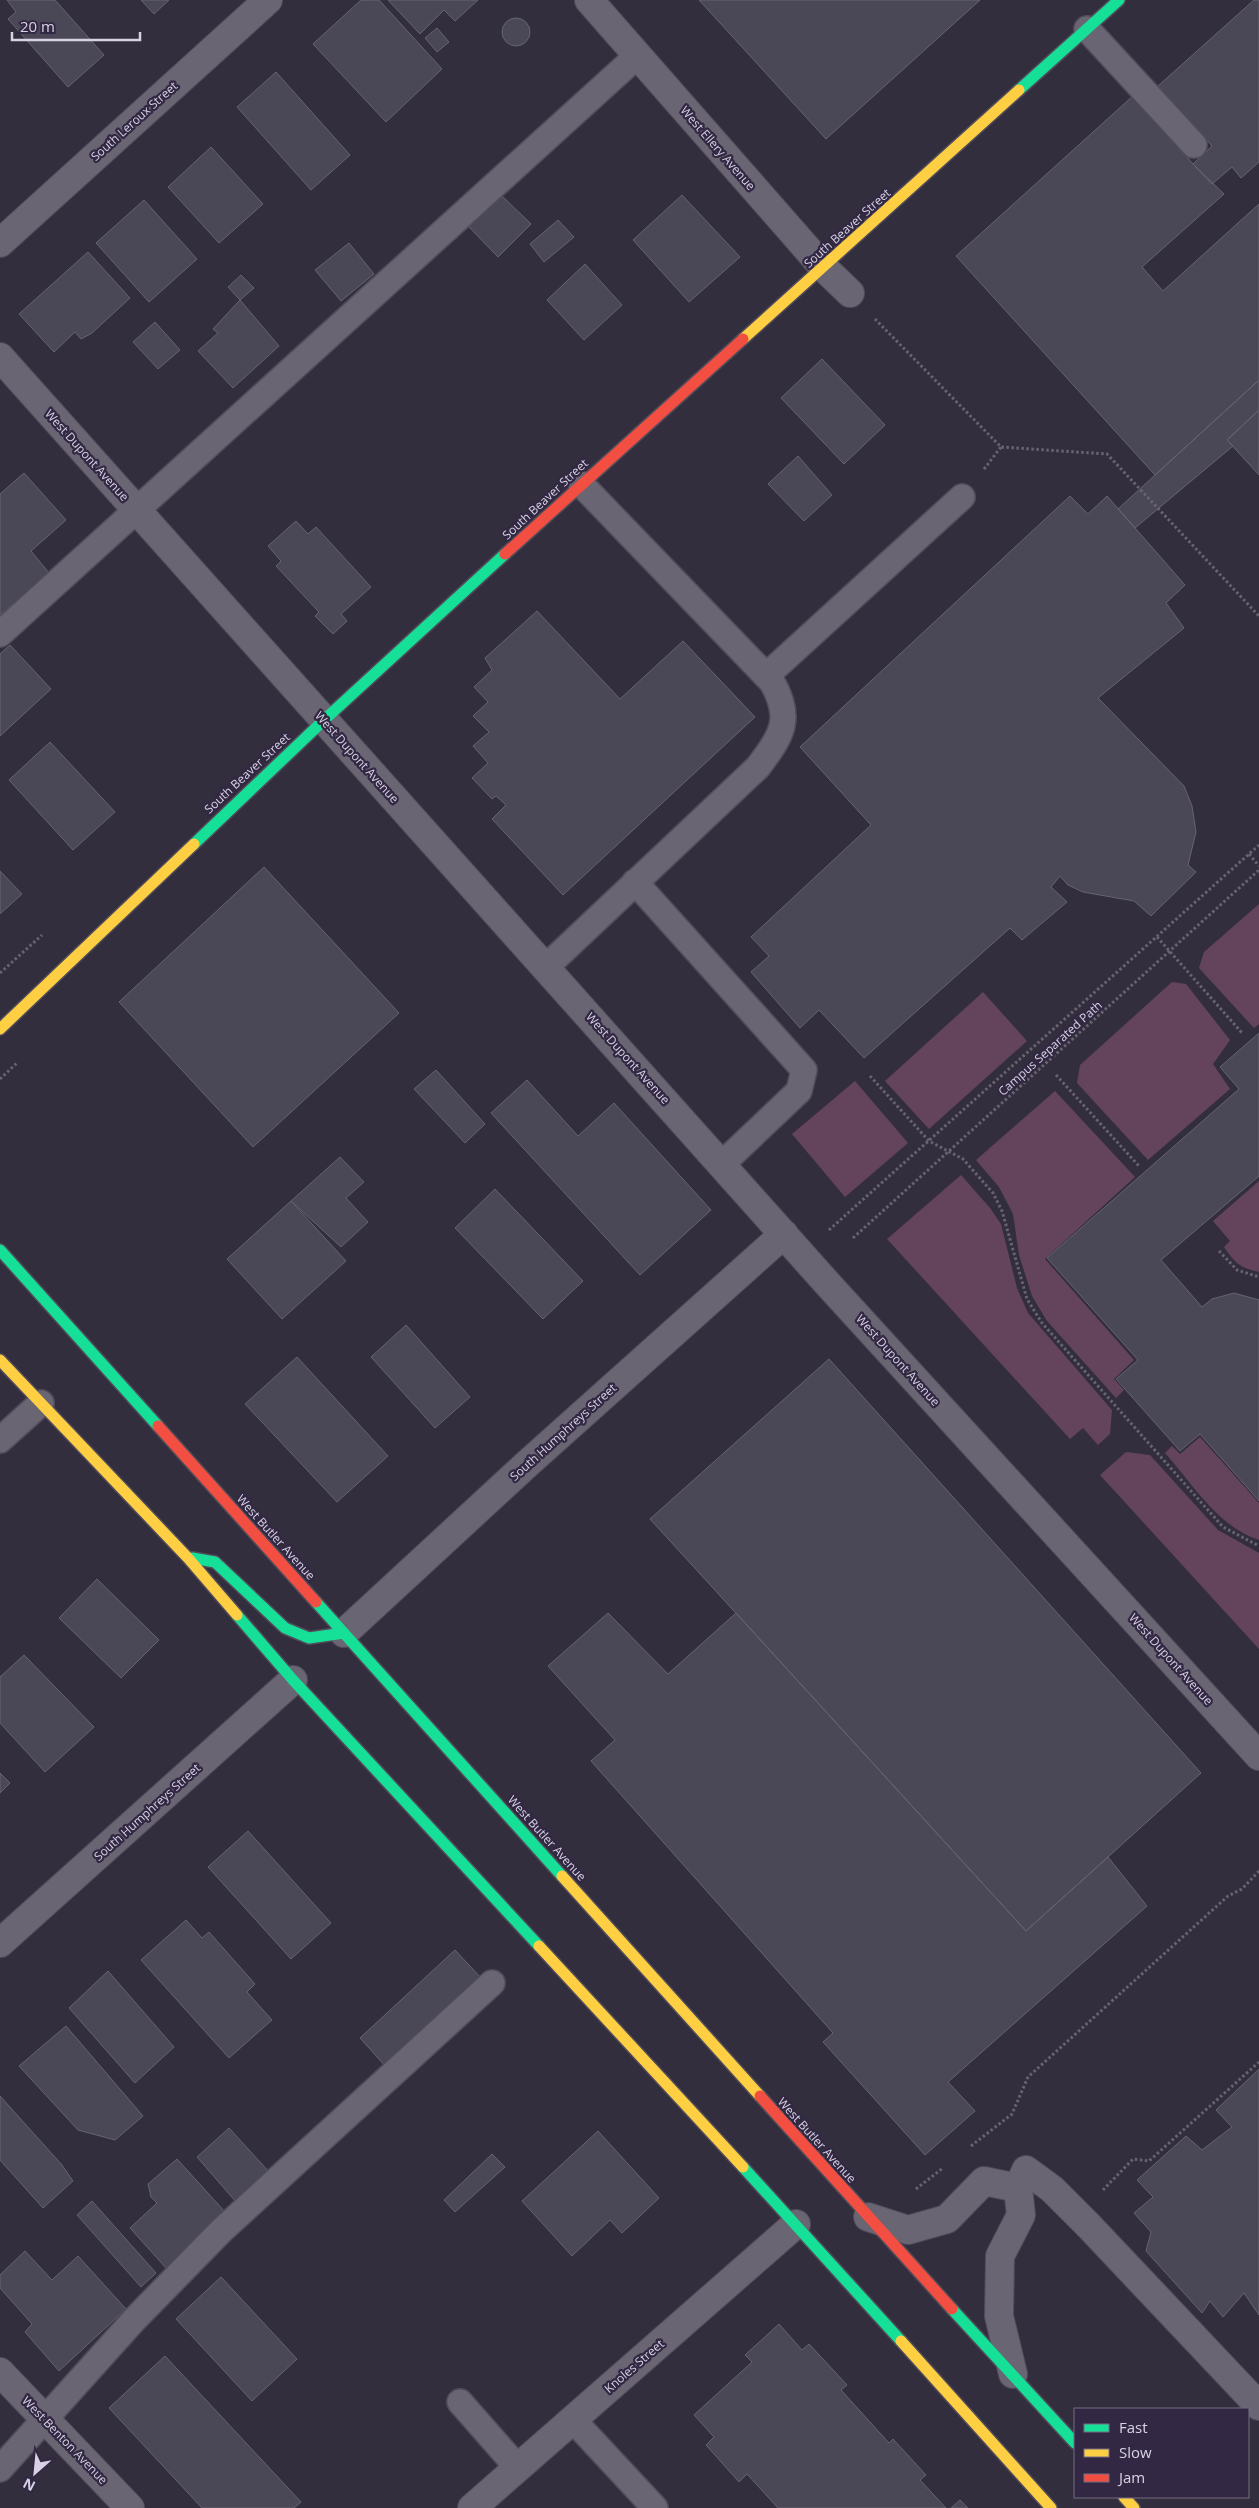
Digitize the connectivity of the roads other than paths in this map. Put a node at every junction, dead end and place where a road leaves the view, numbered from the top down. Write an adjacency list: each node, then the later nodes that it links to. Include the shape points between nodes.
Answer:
1 (268, 0): 7 (street, South Leroux Street)
2 (589, 0): 5 (street, West Ellery Avenue)
3 (1119, 0): 4 (main road, South Beaver Street)
4 (1087, 29): 6 (lane); 8 (main road, South Beaver Street)
5 (637, 56): 8 (street, West Ellery Avenue); 13 (lane)
6 (1194, 144)
7 (0, 243)
8 (824, 268): 9 (street, West Ellery Avenue); 11 (main road, South Beaver Street)
9 (850, 293)
10 (0, 357): 13 (street, West Dupont Avenue)
11 (581, 484): 15 (lane); 16 (main road, South Beaver Street)
12 (962, 496): 15 (lane)
13 (136, 510): 14 (lane); 16 (street, West Dupont Avenue)
14 (0, 634)
15 (766, 676): 17 (lane, via 783,701 782,726 773,747 758,767)
16 (324, 720): 18 (street, West Dupont Avenue); 19 (main road, South Beaver Street)
17 (635, 882): 18 (lane); 20 (lane, via 804,1070 799,1091)
18 (546, 967): 20 (street, West Dupont Avenue)
19 (0, 1029)
20 (722, 1164): 21 (street, West Dupont Avenue)
21 (784, 1234): 27 (street, South Humphreys Street); 29 (street, West Dupont Avenue)
22 (0, 1250): 27 (main road, West Butler Avenue)
23 (0, 1360): 24 (main road)
24 (41, 1403): 25 (lane); 26 (main road)
25 (0, 1440)
26 (188, 1558): 27 (main road, via 216,1562 285,1628 309,1638); 28 (main road)
27 (344, 1633): 33 (main road, West Butler Avenue)
28 (293, 1680): 30 (street, South Humphreys Street); 34 (main road)
29 (1259, 1756)
30 (0, 1943)
31 (492, 1983): 40 (lane, via 221,2231 134,2320)
32 (1018, 2188): 33 (street, via 984,2182 947,2219 908,2230); 36 (street, via 1021,2215 1000,2256 999,2316); 38 (street, via 1026,2170 1052,2189)
33 (868, 2217): 36 (main road, West Butler Avenue)
34 (796, 2224): 39 (street, Knoles Street); 48 (main road)
35 (0, 2372): 40 (street, West Benton Avenue)
36 (1013, 2374): 41 (main road, West Butler Avenue)
37 (460, 2402): 42 (lane)
38 (1259, 2406)
39 (573, 2420): 42 (street, Knoles Street); 47 (lane)
40 (45, 2421): 43 (lane); 45 (street, West Benton Avenue)
41 (1074, 2442)
42 (518, 2468): 46 (street, Knoles Street)
43 (0, 2469)
44 (1125, 2498): 49 (main road)
45 (130, 2508)
46 (472, 2508)
47 (655, 2508)
48 (1051, 2508)
49 (1134, 2508)

